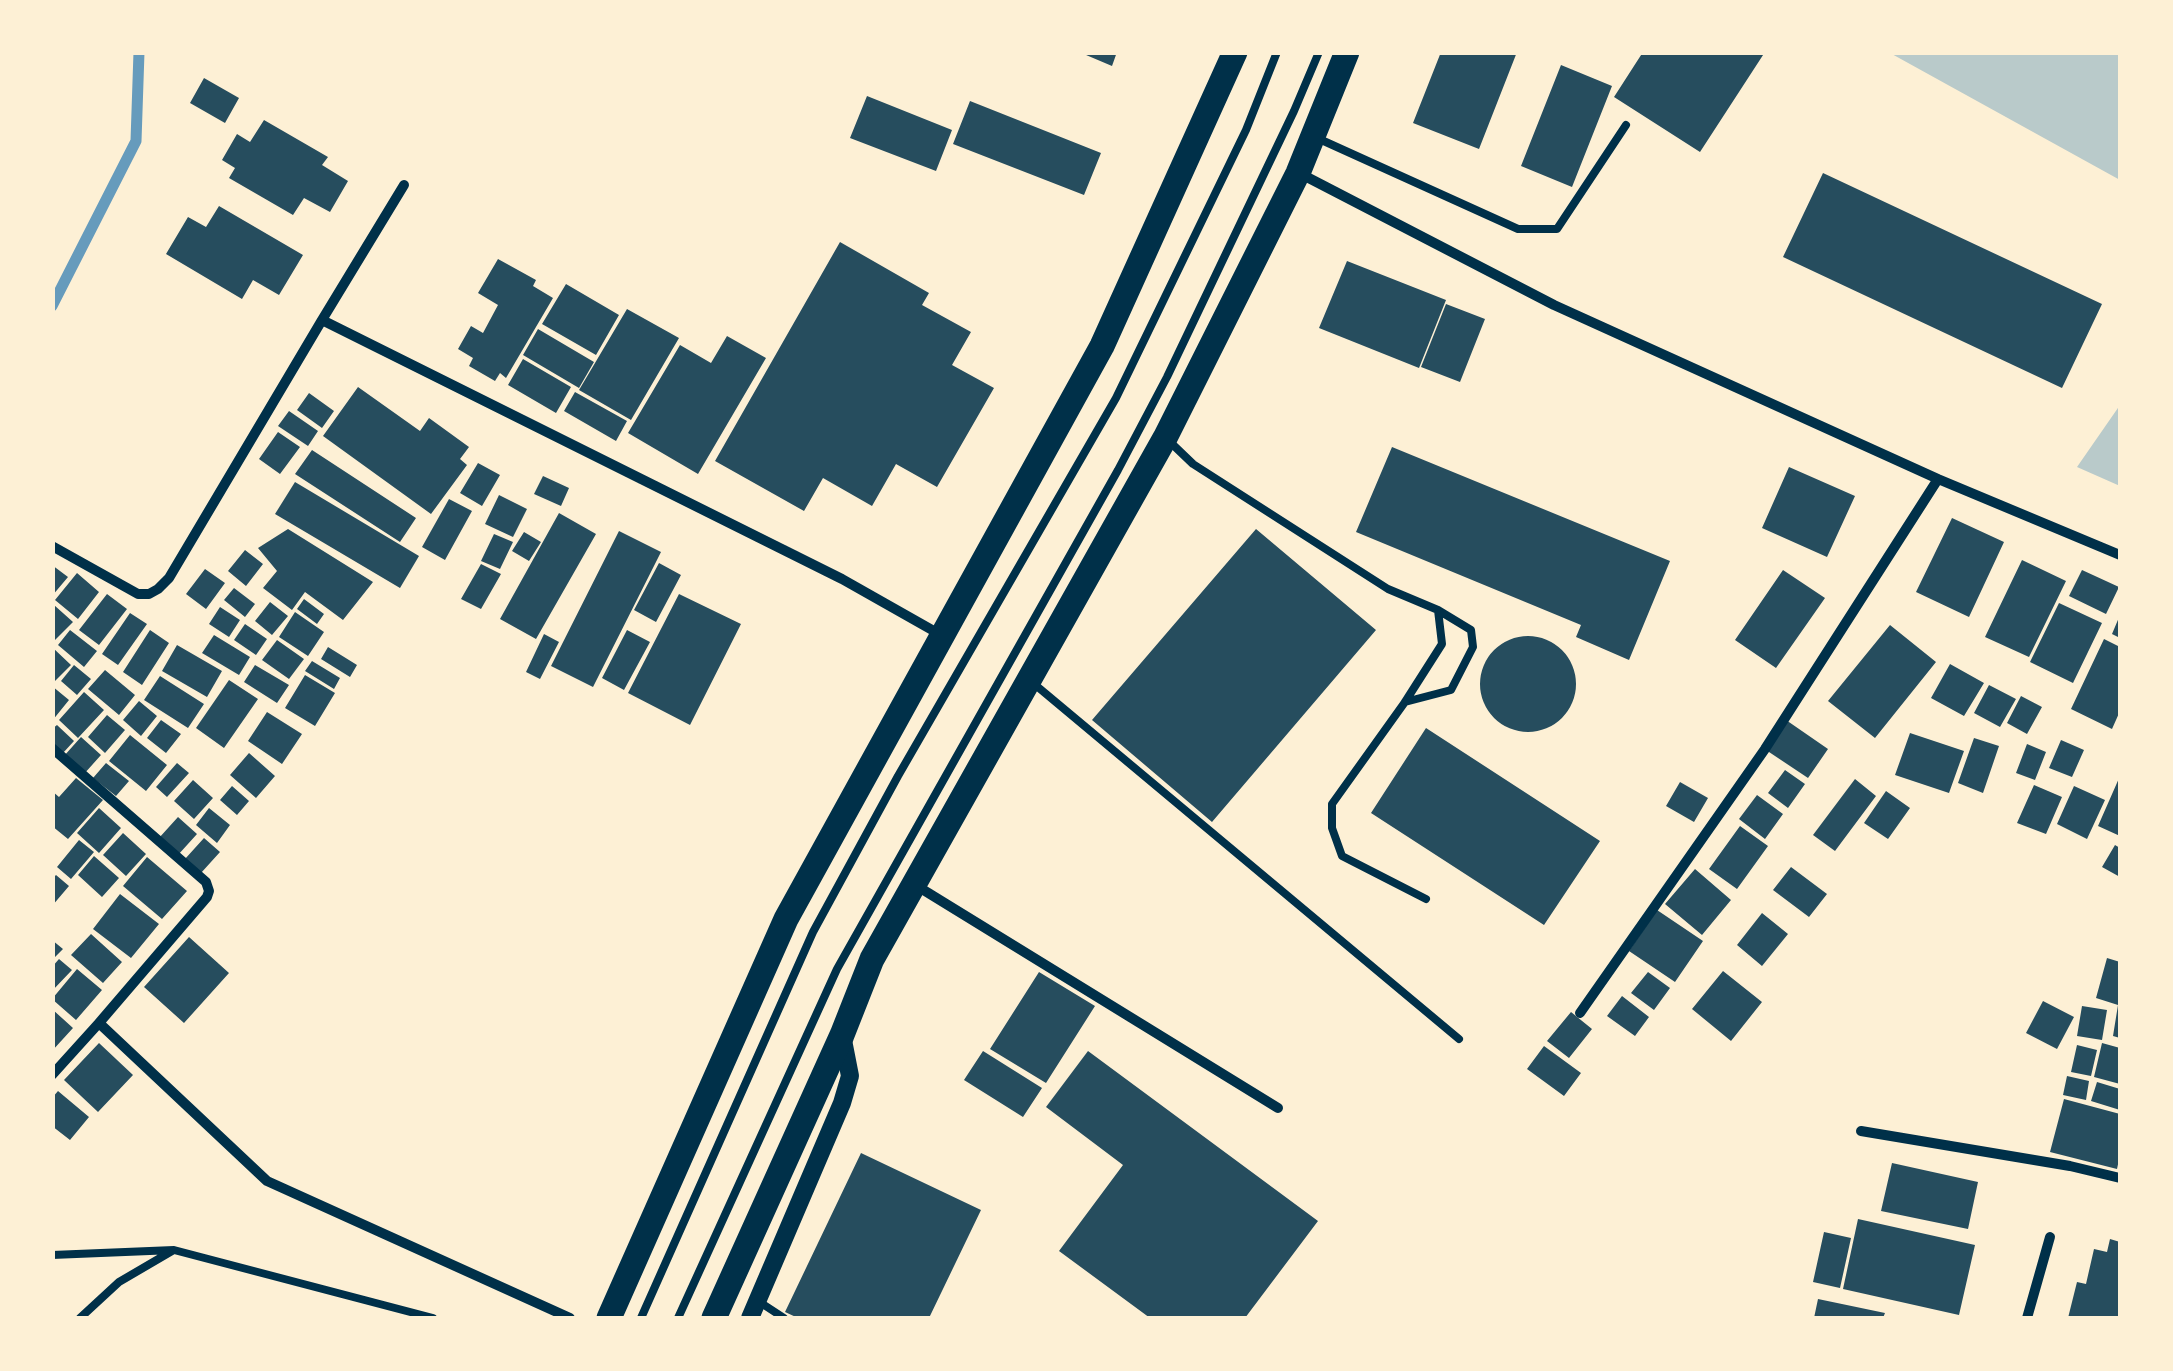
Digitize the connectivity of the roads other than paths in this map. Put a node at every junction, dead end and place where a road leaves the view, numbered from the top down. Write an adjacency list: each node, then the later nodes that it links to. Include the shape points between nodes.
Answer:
1 (1235, 52): 15 (main road, via 1102,346)
2 (1277, 52): 37 (lane, via 1116,398 814,932)
3 (1319, 52): 38 (lane, via 1159,392 836,968)
4 (1347, 52): 6 (main road)
5 (1626, 125): 6 (lane, via 1558,229 1518,229)
6 (1313, 136): 7 (main road)
7 (1298, 172): 10 (main road); 11 (street, via 1554,306)
8 (404, 185): 9 (street)
9 (322, 320): 12 (street, via 158,588 138,594); 15 (street, via 842,579)
10 (1166, 438): 14 (lane, via 1193,464 1388,589); 16 (main road)
11 (1938, 479): 13 (street); 21 (street, via 1765,749)
12 (52, 546)
13 (2120, 555)
14 (1438, 610): 17 (lane, via 1442,644); 17 (lane, via 1471,630 1473,647 1451,690)
15 (942, 636): 36 (main road, via 786,918)
16 (1030, 680): 19 (main road); 24 (lane)
17 (1405, 702): 20 (lane, via 1332,804 1332,828 1342,856)
18 (52, 748): 22 (street, via 209,890)
19 (914, 884): 23 (main road, via 872,958); 26 (street)
20 (1426, 899)
21 (1580, 1013)
22 (99, 1024): 25 (street); 35 (street, via 267,1181)
23 (842, 1035): 32 (street, via 850,1076 842,1102); 39 (main road)
24 (1460, 1039)
25 (52, 1075)
26 (1278, 1108)
27 (1861, 1131): 28 (street)
28 (2120, 1178)
29 (2050, 1237): 41 (street)
30 (174, 1250): 31 (lane); 33 (lane, via 119,1282); 34 (lane)
31 (52, 1255)
32 (754, 1310): 40 (lane)
33 (80, 1318)
34 (434, 1318)
35 (570, 1318)
36 (609, 1318)
37 (641, 1318)
38 (678, 1318)
39 (714, 1318)
40 (784, 1318)
41 (2027, 1318)

